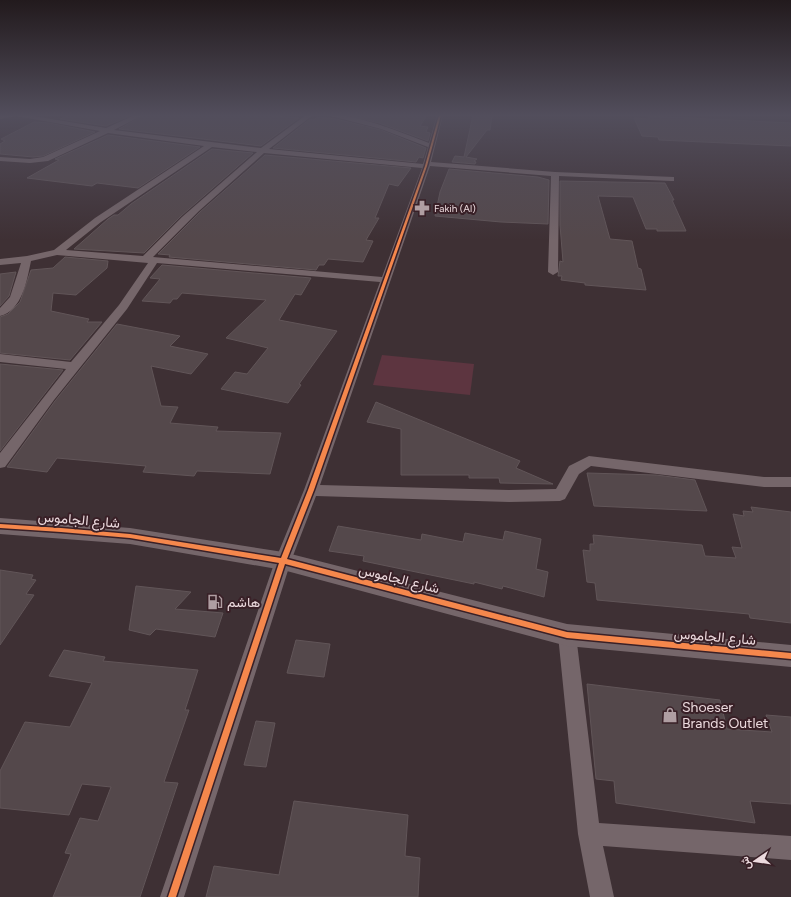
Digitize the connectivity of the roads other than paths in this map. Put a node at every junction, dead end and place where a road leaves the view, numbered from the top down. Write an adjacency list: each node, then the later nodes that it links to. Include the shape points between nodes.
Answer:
1 (50, 157): 6 (street, via 30,161)
2 (193, 157): 10 (street, via 98,220)
3 (255, 157): 12 (street, via 174,229)
4 (355, 157): 7 (street)
5 (429, 157): 7 (street)
6 (0, 159)
7 (427, 164): 8 (street); 15 (street)
8 (555, 174): 9 (street); 14 (street)
9 (671, 179)
10 (56, 252): 11 (street); 12 (street)
11 (27, 259): 13 (street); 16 (street, via 15,299)
12 (150, 261): 15 (street); 18 (street, via 124,307)
13 (0, 262)
14 (553, 272)
15 (386, 280): 21 (street)
16 (0, 313)
17 (0, 358): 18 (street)
18 (74, 366): 19 (street)
19 (0, 463)
20 (791, 482): 21 (street, via 764,482 589,461 574,470 560,495 509,496)
21 (311, 490): 23 (street)
22 (0, 526): 23 (street, شارع الجاموس, via 130,536)
23 (283, 561): 24 (street, شارع الجاموس); 28 (street)
24 (568, 634): 25 (street, شارع الجاموس); 26 (street)
25 (791, 656)
26 (590, 834): 27 (street); 29 (street)
27 (791, 848)
28 (172, 897)
29 (602, 897)

